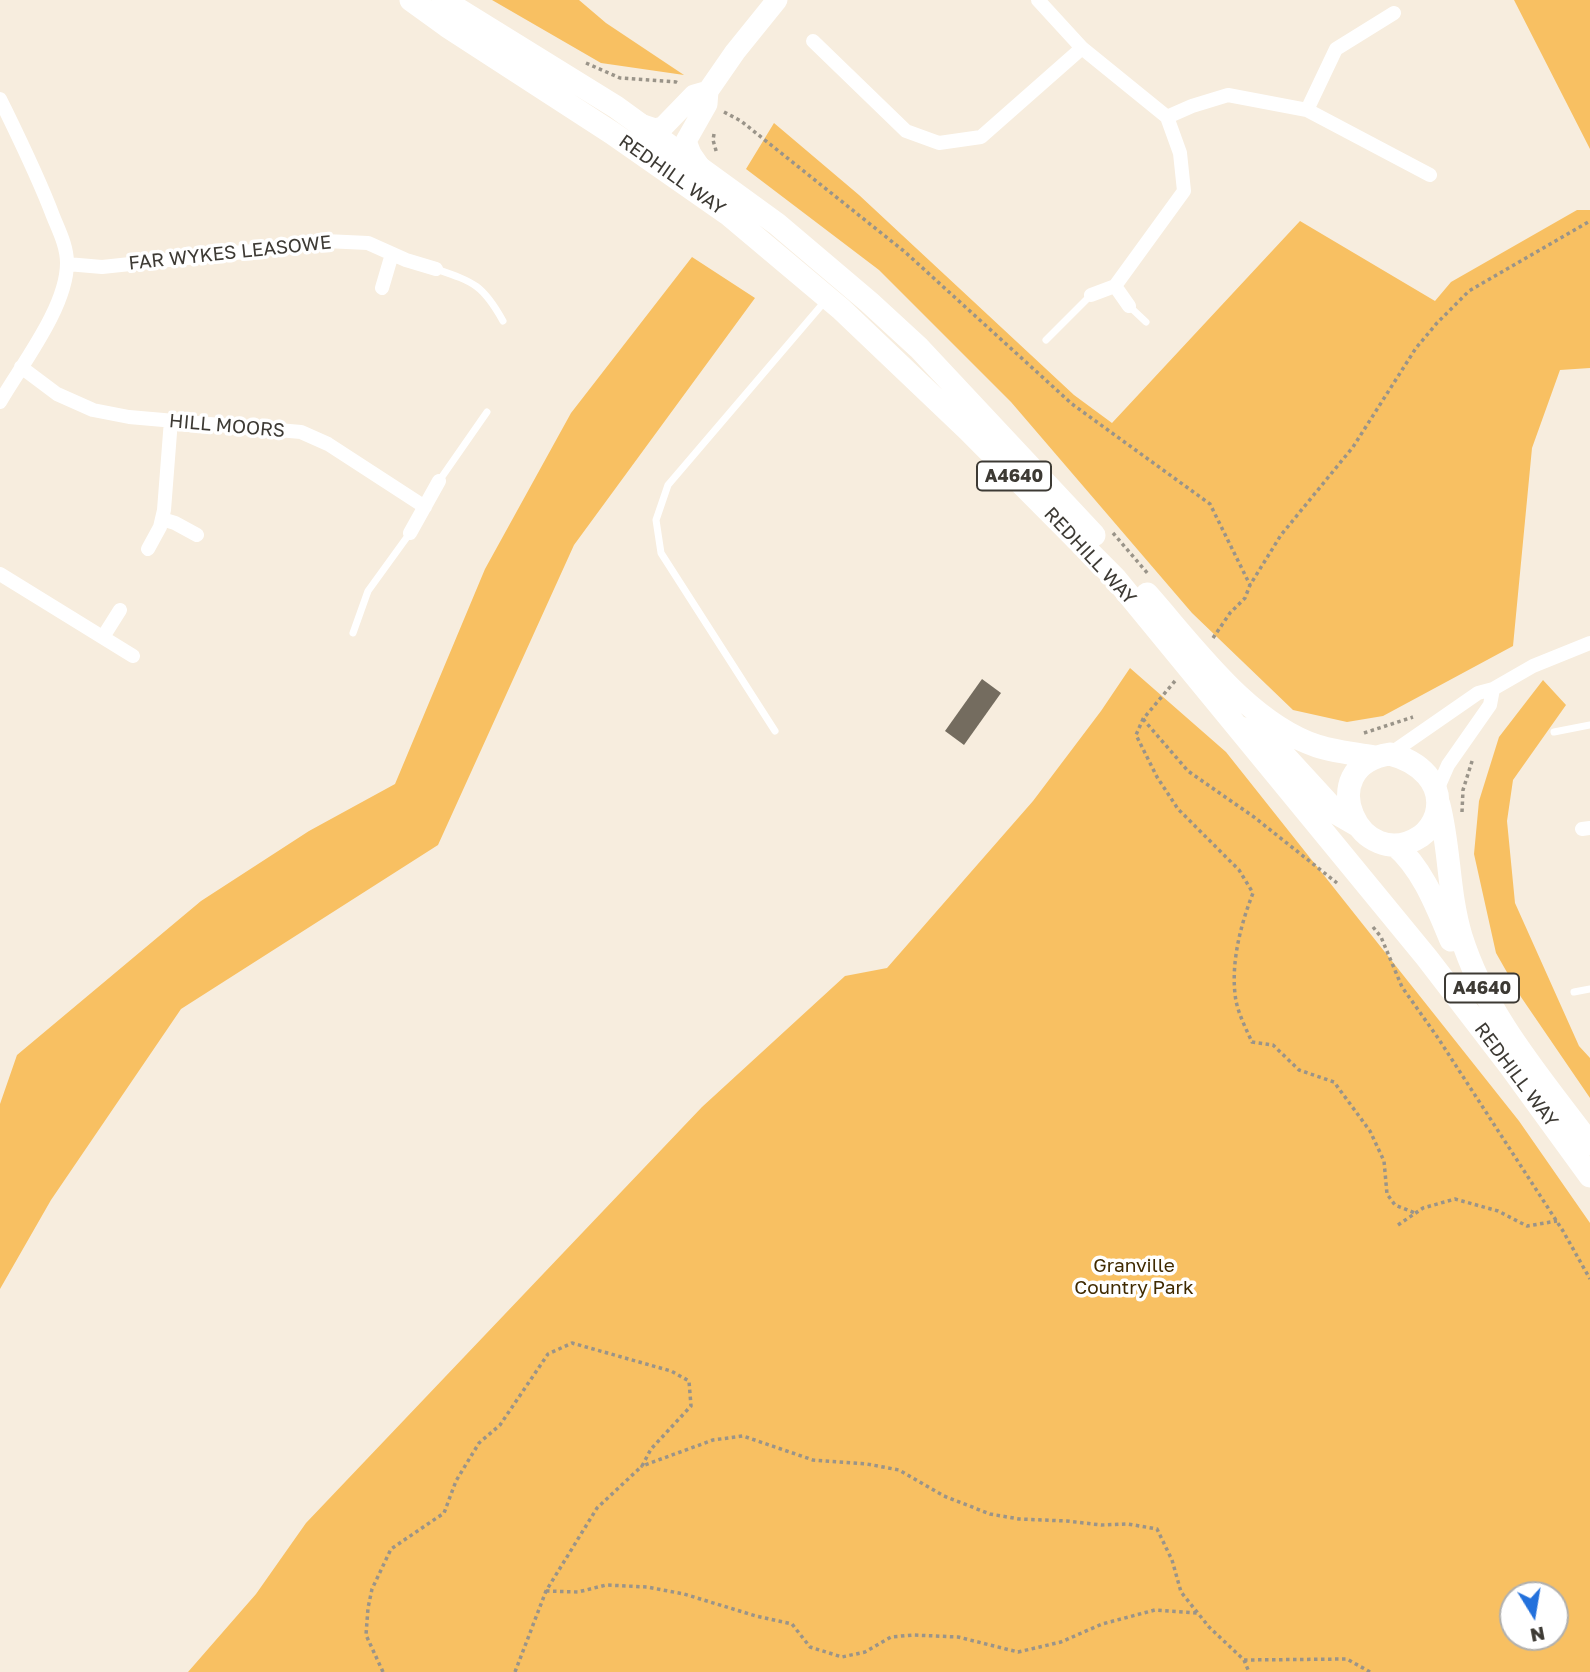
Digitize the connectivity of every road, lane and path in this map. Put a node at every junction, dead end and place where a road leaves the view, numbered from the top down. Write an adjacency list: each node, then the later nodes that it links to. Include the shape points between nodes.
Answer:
1 (411, 0): 25 (main road, REDHILL WAY / A4640, via 728,214)
2 (443, 0): 15 (main road, REDHILL WAY / A4640)
3 (777, 0): 10 (street)
4 (1038, 0): 7 (street)
5 (1394, 13): 12 (street, via 1336,49)
6 (813, 41): 7 (street, via 906,131 939,143 981,137)
7 (1082, 48): 14 (street)
8 (578, 59): 9 (path, via 620,78)
9 (682, 86)
10 (708, 91): 15 (street, via 694,95 663,127); 16 (street, via 707,104 686,141)
11 (0, 99): 20 (street, via 41,185)
12 (1307, 110): 14 (street, via 1228,95); 17 (street)
13 (721, 111): 41 (path, via 741,121 905,252 1072,404 1210,504)
14 (1167, 117): 22 (street, via 1180,153 1184,191)
15 (640, 124): 16 (main road, REDHILL WAY / A4640)
16 (700, 167): 55 (main road, REDHILL WAY / A4640, via 777,225 919,348 1256,710 1317,746)
17 (1430, 175)
18 (1590, 221): 41 (path, via 1469,290 1437,323 1353,447 1281,535)
19 (392, 254): 20 (street, FAR WYKES LEASOWE, via 368,243 325,241 102,267); 21 (street, FAR WYKES LEASOWE); 23 (street)
20 (67, 264): 30 (street, via 50,318)
21 (436, 269): 27 (lane, via 473,282)
22 (1115, 286): 24 (street); 26 (street)
23 (382, 288)
24 (1091, 295): 29 (lane)
25 (828, 298): 52 (main road, REDHILL WAY / A4640, via 1115,578); 53 (lane, via 668,485 656,520 661,553)
26 (1129, 306): 28 (lane)
27 (503, 321)
28 (1146, 322)
29 (1046, 340)
30 (21, 367): 31 (street); 33 (street, HILL MOORS, via 57,394 93,410)
31 (0, 402)
32 (487, 412): 34 (lane)
33 (171, 421): 35 (street, HILL MOORS, via 301,432 328,444); 36 (street)
34 (439, 481): 35 (street)
35 (425, 507): 37 (street)
36 (162, 519): 38 (street); 39 (street)
37 (410, 533): 43 (lane, via 368,592)
38 (197, 534)
39 (148, 549)
40 (0, 574): 45 (street)
41 (1250, 585): 44 (path)
42 (120, 610): 45 (street)
43 (352, 633)
44 (1215, 635)
45 (103, 637): 47 (street)
46 (1590, 643): 49 (street, via 1533,666)
47 (134, 656)
48 (1173, 683): 50 (path)
49 (1493, 689): 55 (street, via 1478,693); 57 (street, via 1490,705 1448,765)
50 (1143, 719): 61 (path, via 1188,771); 68 (path, via 1136,734 1157,777 1178,809 1240,870 1252,893 1240,926 1236,958 1236,1001 1252,1042 1273,1045 1299,1070 1334,1082 1370,1132 1384,1161 1387,1194 1395,1205)
51 (1590, 725): 54 (lane)
52 (1236, 726): 59 (main road, A4640, via 1272,741 1338,814); 65 (main road, REDHILL WAY / A4640)
53 (775, 731)
54 (1554, 732)
55 (1382, 755): 57 (main road, A4640, via 1402,757 1418,766); 59 (main road, via 1358,769 1350,784 1349,802)
56 (1474, 756): 58 (path, via 1463,790)
57 (1438, 798): 60 (main road, via 1435,819 1424,833); 66 (main road, REDHILL WAY / A4640, via 1454,906 1475,974 1507,1033)
58 (1462, 822)
59 (1357, 825): 60 (main road, A4640, via 1372,839)
60 (1395, 845): 65 (main road, A4640, via 1427,887 1476,999 1504,1043)
61 (1343, 888)
62 (1366, 918): 69 (path, via 1381,937 1402,987)
63 (1590, 989): 64 (lane)
64 (1574, 992)
65 (1510, 1066): 67 (main road, REDHILL WAY / A4640)
66 (1590, 1144)
67 (1590, 1176)
68 (1415, 1213): 69 (path, via 1455,1199 1498,1211 1527,1226); 70 (path)
69 (1557, 1221): 71 (path)
70 (1398, 1225)
71 (1590, 1279)
72 (642, 1466): 73 (path, via 597,1508); 74 (path, via 713,1440 743,1436 813,1460 899,1470 944,1496 990,1514 1157,1529 1181,1592); 76 (path, via 651,1448 691,1406 689,1381 671,1371 572,1343 548,1354 500,1424 480,1443 456,1481 444,1513 391,1549 372,1588 366,1635)
73 (546, 1591): 74 (path, via 578,1592 606,1585 684,1594 792,1624 810,1647 842,1657 865,1652 891,1637 913,1635 958,1637 1017,1652 1155,1610); 77 (path)
74 (1198, 1613): 75 (path)
75 (1244, 1660): 78 (path); 79 (path, via 1347,1659)
76 (383, 1672)
77 (515, 1672)
78 (1249, 1672)
79 (1370, 1672)

